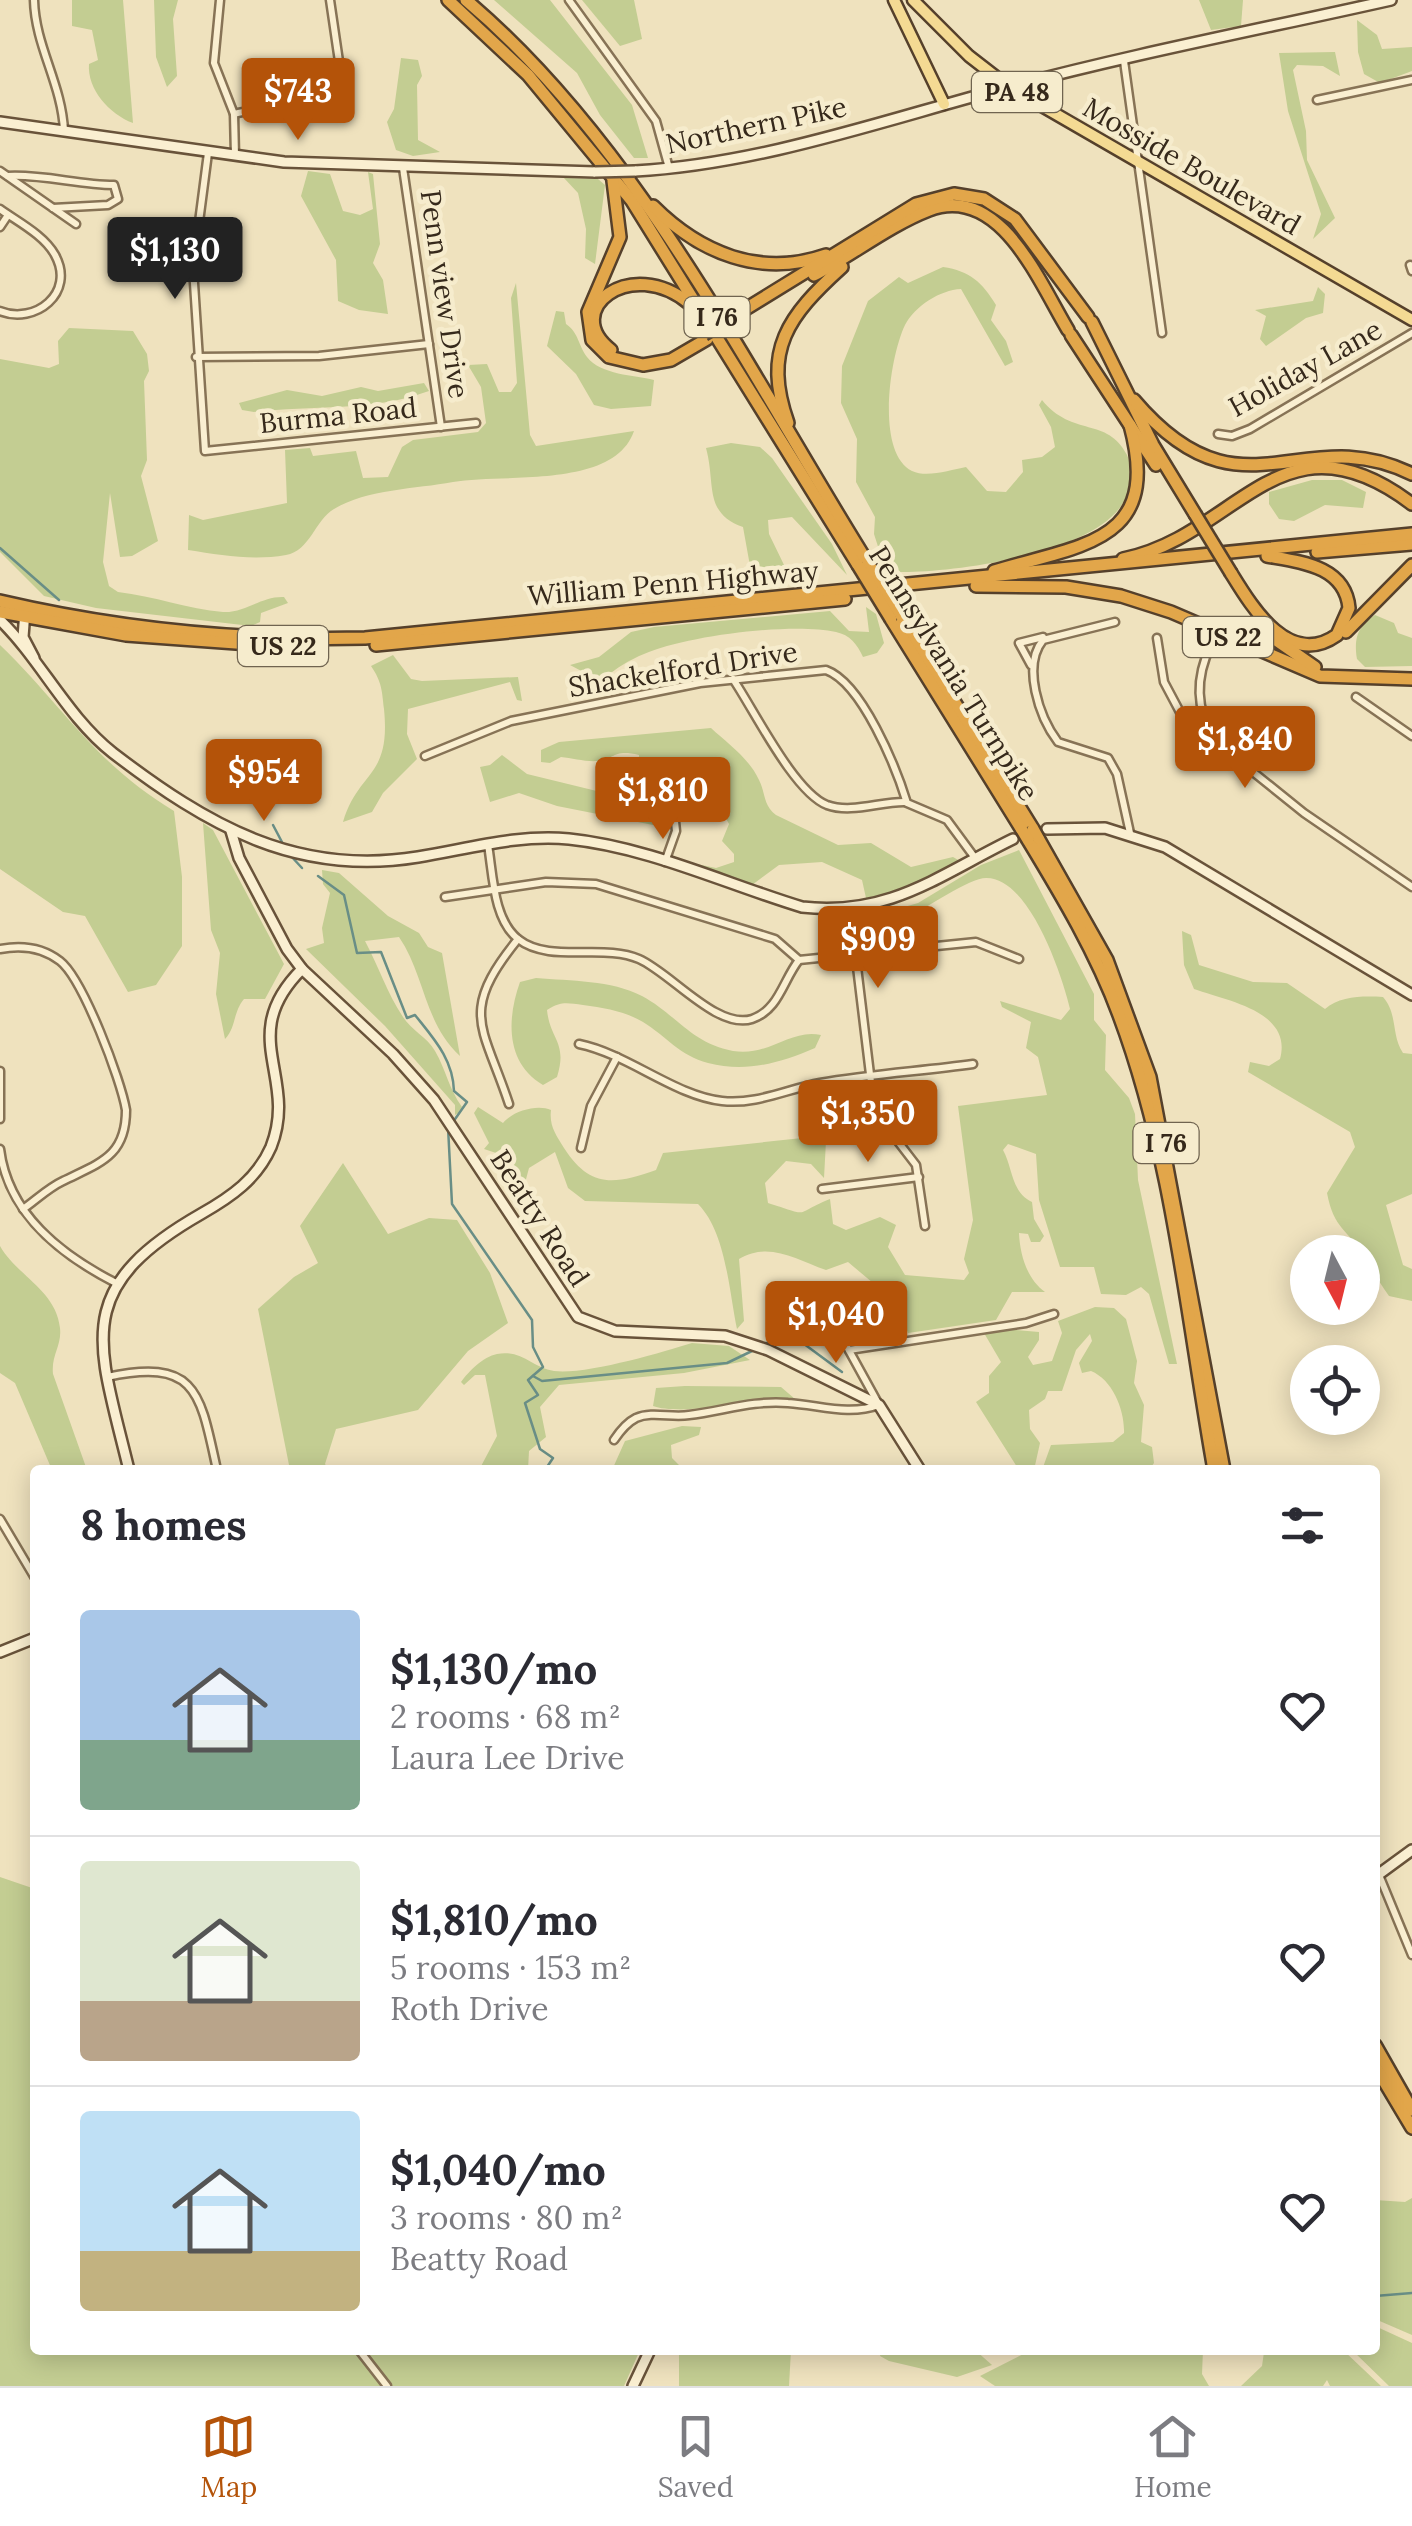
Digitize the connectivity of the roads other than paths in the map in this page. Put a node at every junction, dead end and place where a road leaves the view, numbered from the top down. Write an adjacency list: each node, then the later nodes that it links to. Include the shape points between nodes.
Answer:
1 (34, 0): 17 (street)
2 (220, 0): 15 (street, via 214,62)
3 (330, 0): 15 (street, via 342,75 334,100 311,111)
4 (448, 0): 24 (highway, Pennsylvania Turnpike / I 76, via 528,75)
5 (466, 0): 26 (highway, Pennsylvania Turnpike / I 76, via 573,107)
6 (569, 0): 22 (street, via 656,122)
7 (894, 0): 14 (main road)
8 (913, 0): 12 (main road, Mosside Boulevard / PA 48)
9 (1390, 0): 10 (main road, Northern Pike)
10 (1124, 61): 12 (main road, Northern Pike); 20 (street)
11 (1412, 80): 13 (street)
12 (1009, 87): 14 (main road, Northern Pike); 20 (main road, Mosside Boulevard / PA 48)
13 (1317, 100)
14 (944, 104): 22 (main road, Northern Pike)
15 (234, 114): 19 (street)
16 (0, 122): 17 (main road, Northern Pike)
17 (64, 132): 18 (main road, Northern Pike)
18 (208, 153): 19 (main road, Northern Pike); 40 (street, via 193,268)
19 (234, 156): 21 (main road, Northern Pike)
20 (1138, 161): 35 (main road, Mosside Boulevard / PA 48); 36 (street)
21 (404, 168): 22 (main road, Northern Pike, bridge); 39 (street, Penn view Drive)
22 (669, 169)
23 (0, 171): 25 (street)
24 (610, 172): 34 (highway, Pennsylvania Turnpike / I 76); 38 (highway, via 620,237 588,312 592,340 609,357 643,365 671,360)
25 (8, 176): 28 (street); 28 (street, via 114,184 118,199)
26 (636, 189): 32 (highway, via 692,240 741,260 794,263); 46 (highway, Pennsylvania Turnpike / I 76)
27 (0, 208): 29 (street)
28 (54, 208): 30 (street)
29 (8, 215): 31 (street); 33 (street, via 50,247 60,283 38,311)
30 (76, 224)
31 (0, 227)
32 (851, 250): 38 (highway, bridge); 41 (highway, via 923,200 977,197 1003,209 1090,320); 43 (highway, via 927,210 974,208 1002,229); 46 (highway, via 807,302 777,353 776,388)
33 (0, 311)
34 (703, 318): 38 (highway, via 673,292 638,282 605,296 595,324 608,347 636,357); 55 (highway, Pennsylvania Turnpike / I 76)
35 (1412, 320)
36 (1162, 333)
37 (1412, 333): 45 (street, Holiday Lane, via 1250,428)
38 (706, 337)
39 (429, 344): 40 (street, via 319,356); 44 (street, Penn view Drive)
40 (196, 358): 44 (street, Burma Road, via 205,451)
41 (1134, 400): 47 (highway, via 1165,435 1194,454 1231,465); 51 (highway)
42 (476, 423): 44 (street, Burma Road)
43 (1130, 424): 51 (highway); 59 (highway, via 1139,485 1114,528)
44 (441, 427)
45 (1218, 434)
46 (796, 446): 55 (highway, Pennsylvania Turnpike / I 76)
47 (1273, 464): 48 (highway); 49 (highway, via 1356,458)
48 (1322, 468): 50 (highway, via 1372,478); 58 (highway, US 22, via 1273,479 1149,552)
49 (1412, 474)
50 (1412, 504)
51 (1191, 515): 57 (highway)
52 (1412, 534): 58 (highway, William Penn Highway)
53 (1412, 544): 54 (highway, William Penn Highway)
54 (1267, 556): 57 (highway, via 1312,565 1336,579 1349,604 1337,635 1315,645 1286,638); 60 (highway, William Penn Highway)
55 (863, 564): 86 (highway, Pennsylvania Turnpike / I 76, bridge)
56 (1412, 565): 68 (highway, via 1333,644 1306,650)
57 (1227, 573): 68 (highway, via 1252,618)
58 (1016, 574): 59 (highway, William Penn Highway / US 22)
59 (960, 580): 63 (highway, William Penn Highway / US 22, via 365,638 194,632)
60 (976, 586): 63 (highway, William Penn Highway / US 22, via 365,645 126,635); 74 (highway, US 22, via 1088,590 1170,612 1320,676)
61 (0, 601): 63 (highway, William Penn Highway / US 22)
62 (0, 612): 63 (highway, William Penn Highway / US 22)
63 (24, 613): 69 (main road); 71 (main road, via 23,637)
64 (0, 620): 69 (main road)
65 (1115, 622): 66 (street)
66 (1050, 637): 72 (street, via 1036,650); 72 (street, via 1019,642)
67 (1157, 638): 78 (street, via 1170,697)
68 (1278, 642): 74 (highway, via 1319,669)
69 (18, 643): 71 (main road)
70 (1211, 645): 77 (street, via 1199,684)
71 (34, 660): 84 (main road, via 103,744)
72 (1032, 670): 85 (street, via 1054,737 1111,762)
73 (734, 679): 81 (street, Shackelford Drive, via 511,722); 83 (street, via 804,787 826,805); 83 (street, Shackelford Drive, via 834,673 890,754)
74 (1368, 680): 75 (highway)
75 (1412, 680)
76 (1356, 698): 79 (street)
77 (1204, 720): 78 (street); 80 (street)
78 (1197, 728): 80 (street)
79 (1412, 736)
80 (1228, 754): 90 (street)
81 (425, 756)
82 (608, 784): 89 (street, via 674,812 676,831)
83 (907, 802): 88 (street, via 946,820)
84 (231, 830): 87 (main road, via 301,857 386,862); 99 (main road, Beatty Road, via 246,871)
85 (1130, 833): 86 (main road); 100 (main road, via 1196,863)
86 (1030, 834): 88 (main road); 124 (highway, Pennsylvania Turnpike / I 76, via 1080,927 1130,1046 1155,1140); 125 (highway, Pennsylvania Turnpike / I 76, via 1102,949 1150,1078)
87 (488, 844): 89 (main road, via 568,839); 91 (street)
88 (975, 858): 93 (main road, via 910,894)
89 (665, 863): 93 (main road, via 802,906)
90 (1412, 887)
91 (496, 890): 92 (street); 94 (street); 98 (street, via 596,884 774,939)
92 (444, 897)
93 (850, 908): 96 (street)
94 (518, 939): 98 (street, via 545,949 636,957 729,1020 766,1012); 106 (street, via 482,995 487,1056)
95 (0, 949): 112 (street, via 30,948 63,963 126,1110 122,1142 110,1158)
96 (854, 951): 97 (street, via 976,942); 98 (street); 105 (street)
97 (1019, 959)
98 (799, 960)
99 (302, 970): 114 (main road, via 271,1013 278,1115 264,1161 230,1198 147,1246); 119 (main road, Beatty Road, via 393,1054 450,1122 578,1317 615,1331 744,1342)
100 (1412, 996)
101 (579, 1044): 102 (street)
102 (618, 1057): 105 (street, via 721,1102); 109 (street, via 591,1106)
103 (973, 1064): 105 (street)
104 (0, 1071): 107 (street)
105 (870, 1078): 110 (street, via 876,1112 913,1158)
106 (509, 1104)
107 (0, 1118)
108 (0, 1148): 112 (street)
109 (581, 1148)
110 (918, 1176): 111 (street); 113 (street)
111 (822, 1188)
112 (23, 1209): 114 (street, via 63,1253)
113 (925, 1226)
114 (116, 1283): 118 (main road, via 101,1345)
115 (836, 1312): 117 (street)
116 (1054, 1314): 117 (street)
117 (848, 1350): 119 (street)
118 (107, 1377): 121 (main road); 122 (street, via 158,1370 189,1386)
119 (880, 1406): 120 (street, via 840,1410 788,1402 687,1416 648,1414 628,1422); 123 (main road)
120 (614, 1440)
121 (128, 1465)
122 (217, 1465)
123 (917, 1465)
124 (1213, 1465)
125 (1223, 1465)
126 (0, 1519): 127 (street)
127 (30, 1570)
128 (30, 1640): 129 (main road)
129 (0, 1652)
130 (1412, 1850): 131 (main road)
131 (1380, 1874)
132 (1380, 1883): 133 (street)
133 (1412, 1955)
134 (1380, 2054): 136 (highway)
135 (1380, 2074): 137 (highway)
136 (1412, 2110)
137 (1412, 2128)
138 (363, 2355): 140 (street)
139 (648, 2355): 141 (main road)
140 (387, 2386)
141 (633, 2386)

